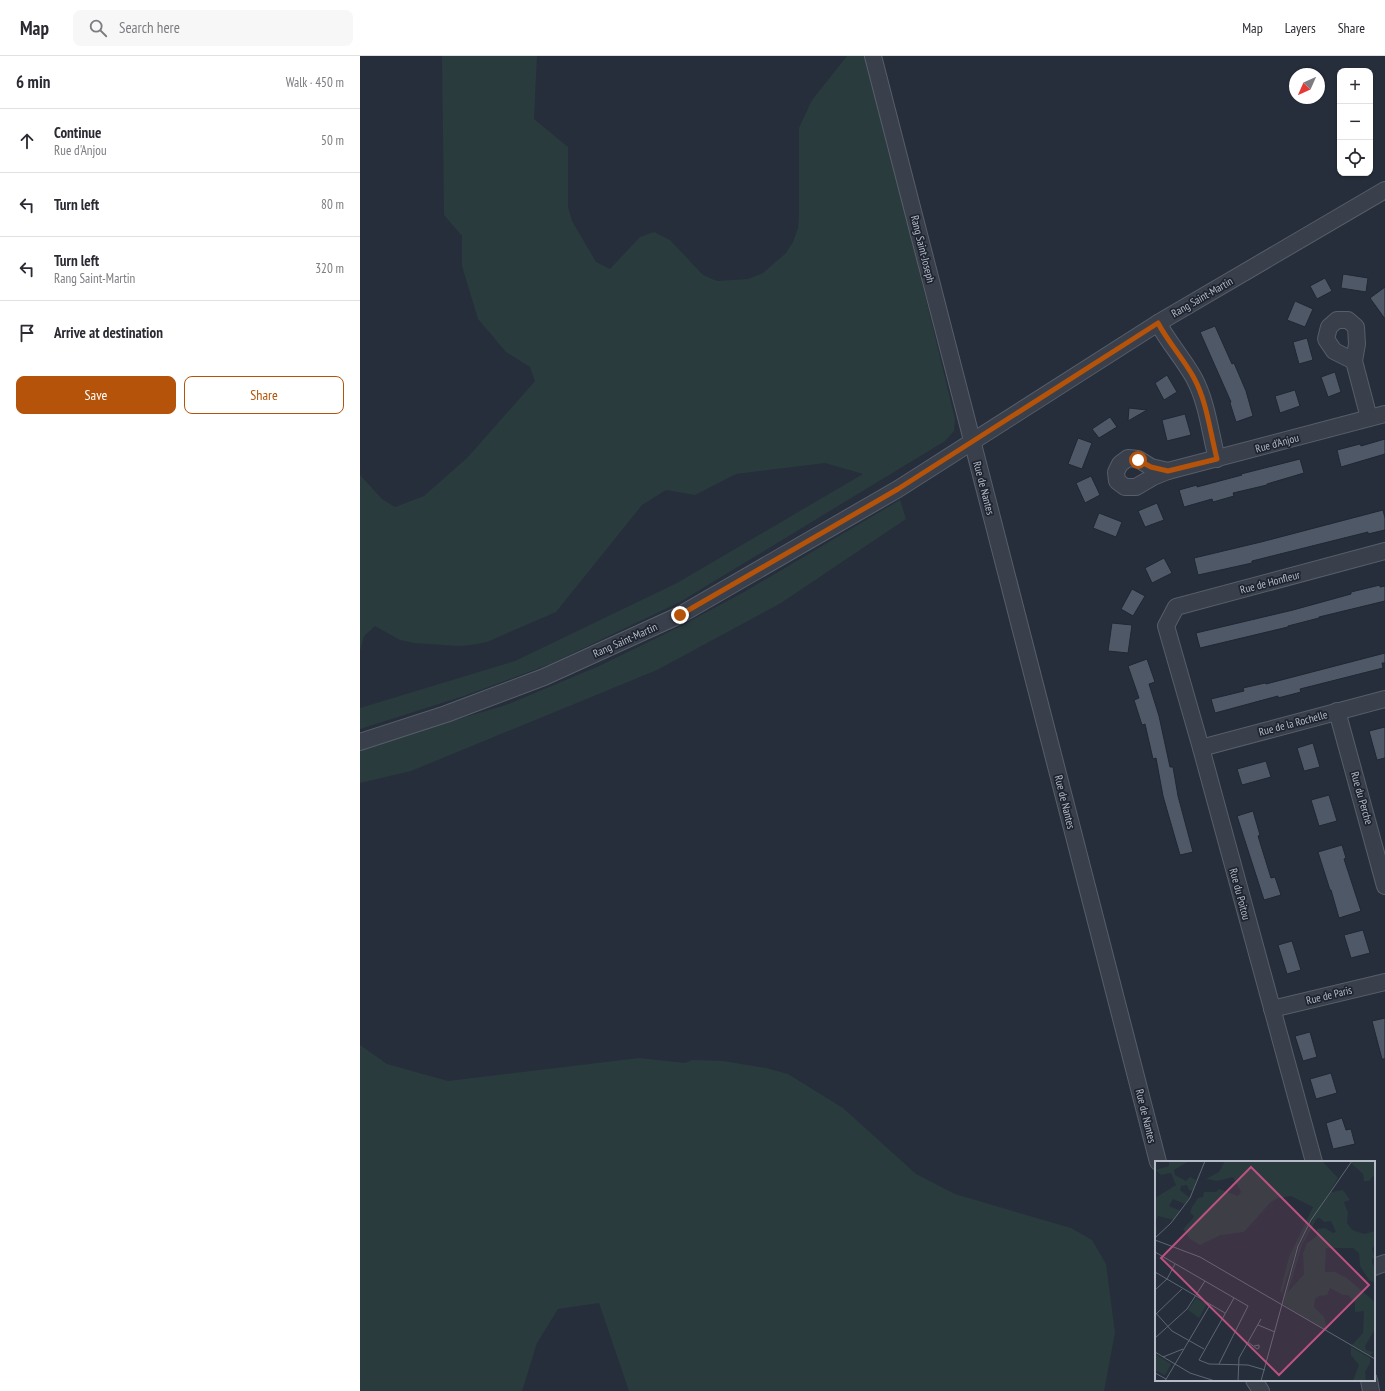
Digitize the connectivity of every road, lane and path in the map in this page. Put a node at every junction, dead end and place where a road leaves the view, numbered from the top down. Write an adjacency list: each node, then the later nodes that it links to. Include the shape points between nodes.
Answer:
1 (873, 56): 7 (street, Rang Saint-Joseph)
2 (1385, 190): 3 (street, Rang Saint-Martin)
3 (1158, 323): 7 (street, Rang Saint-Martin); 8 (street, via 1195,379 1204,403)
4 (1354, 361): 6 (street)
5 (1385, 414): 6 (street, Rue d'Anjou)
6 (1369, 418): 8 (street, Rue d'Anjou)
7 (972, 442): 14 (street, Rang Saint-Martin, via 898,489 680,615 544,677 446,714); 20 (street, Rue de Nantes)
8 (1217, 459): 9 (street, Rue d'Anjou)
9 (1168, 471)
10 (1385, 551): 11 (street, Rue de Honfleur, via 1176,607)
11 (1166, 626): 15 (street, Rue du Poitou)
12 (1385, 699): 13 (street, Rue de la Rochelle)
13 (1337, 711): 15 (street, Rue de la Rochelle); 16 (street, Rue du Perche)
14 (360, 742)
15 (1200, 748): 19 (street, Rue du Poitou)
16 (1380, 845): 17 (street, Rue du Perche)
17 (1385, 886)
18 (1385, 982): 19 (street, Rue de Paris)
19 (1272, 1009): 21 (street, Rue du Poitou)
20 (1158, 1161)
21 (1314, 1161)
22 (1385, 1264): 23 (street)
23 (1375, 1267)
24 (1255, 1381): 26 (street)
25 (1369, 1381): 27 (street)
26 (1261, 1391)
27 (1371, 1391)

